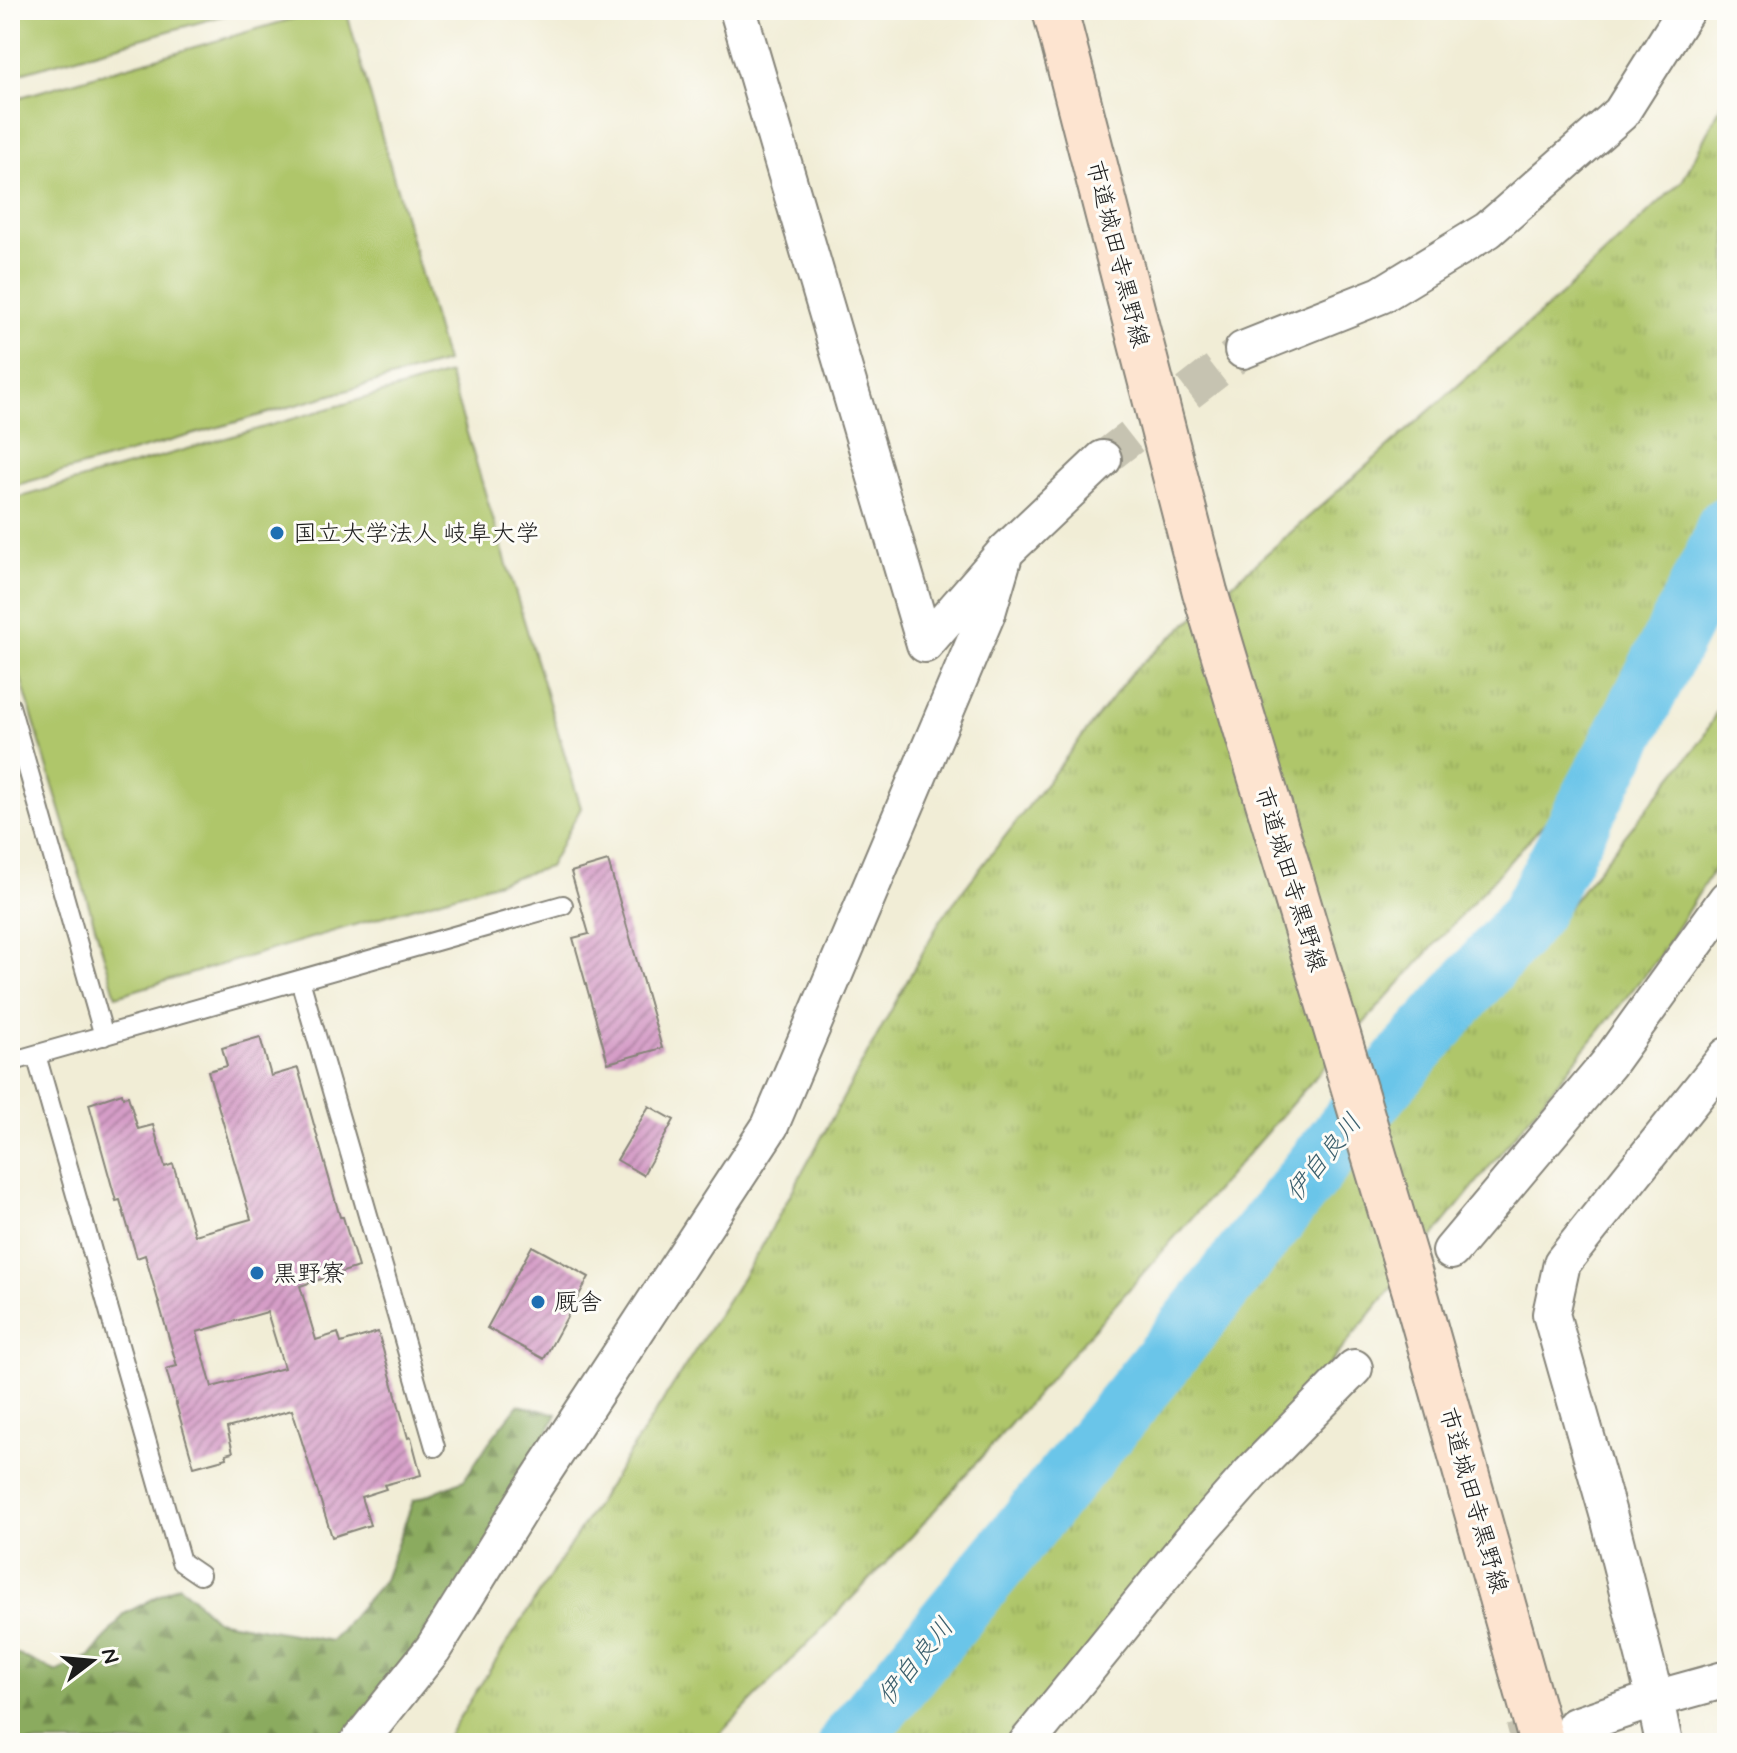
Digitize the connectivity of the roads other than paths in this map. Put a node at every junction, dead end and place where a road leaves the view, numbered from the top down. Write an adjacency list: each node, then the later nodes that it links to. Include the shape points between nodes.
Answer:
1 (738, 10): 6 (street, via 925,644)
2 (1055, 10): 21 (street, 市道城田寺黒野線, via 1205,592 1415,1292)
3 (1686, 10): 4 (street, via 1621,113 1488,230 1381,295)
4 (1243, 350)
5 (1103, 459): 6 (street)
6 (1005, 552): 22 (street, via 987,613 770,1126 433,1649)
7 (10, 706): 11 (lane)
8 (1727, 899): 15 (street, via 1608,1064)
9 (563, 905): 10 (lane)
10 (300, 980): 11 (lane); 17 (lane)
11 (104, 1036): 12 (lane)
12 (36, 1055): 14 (lane); 18 (lane, via 181,1562)
13 (1727, 1056): 20 (street, via 1562,1263 1551,1314)
14 (10, 1062)
15 (1451, 1251)
16 (1354, 1368): 23 (street, via 1190,1542)
17 (435, 1447)
18 (200, 1575)
19 (1727, 1679): 20 (street)
20 (1655, 1699): 21 (street); 24 (street)
21 (1558, 1734)
22 (358, 1743)
23 (1027, 1743)
24 (1664, 1743)

